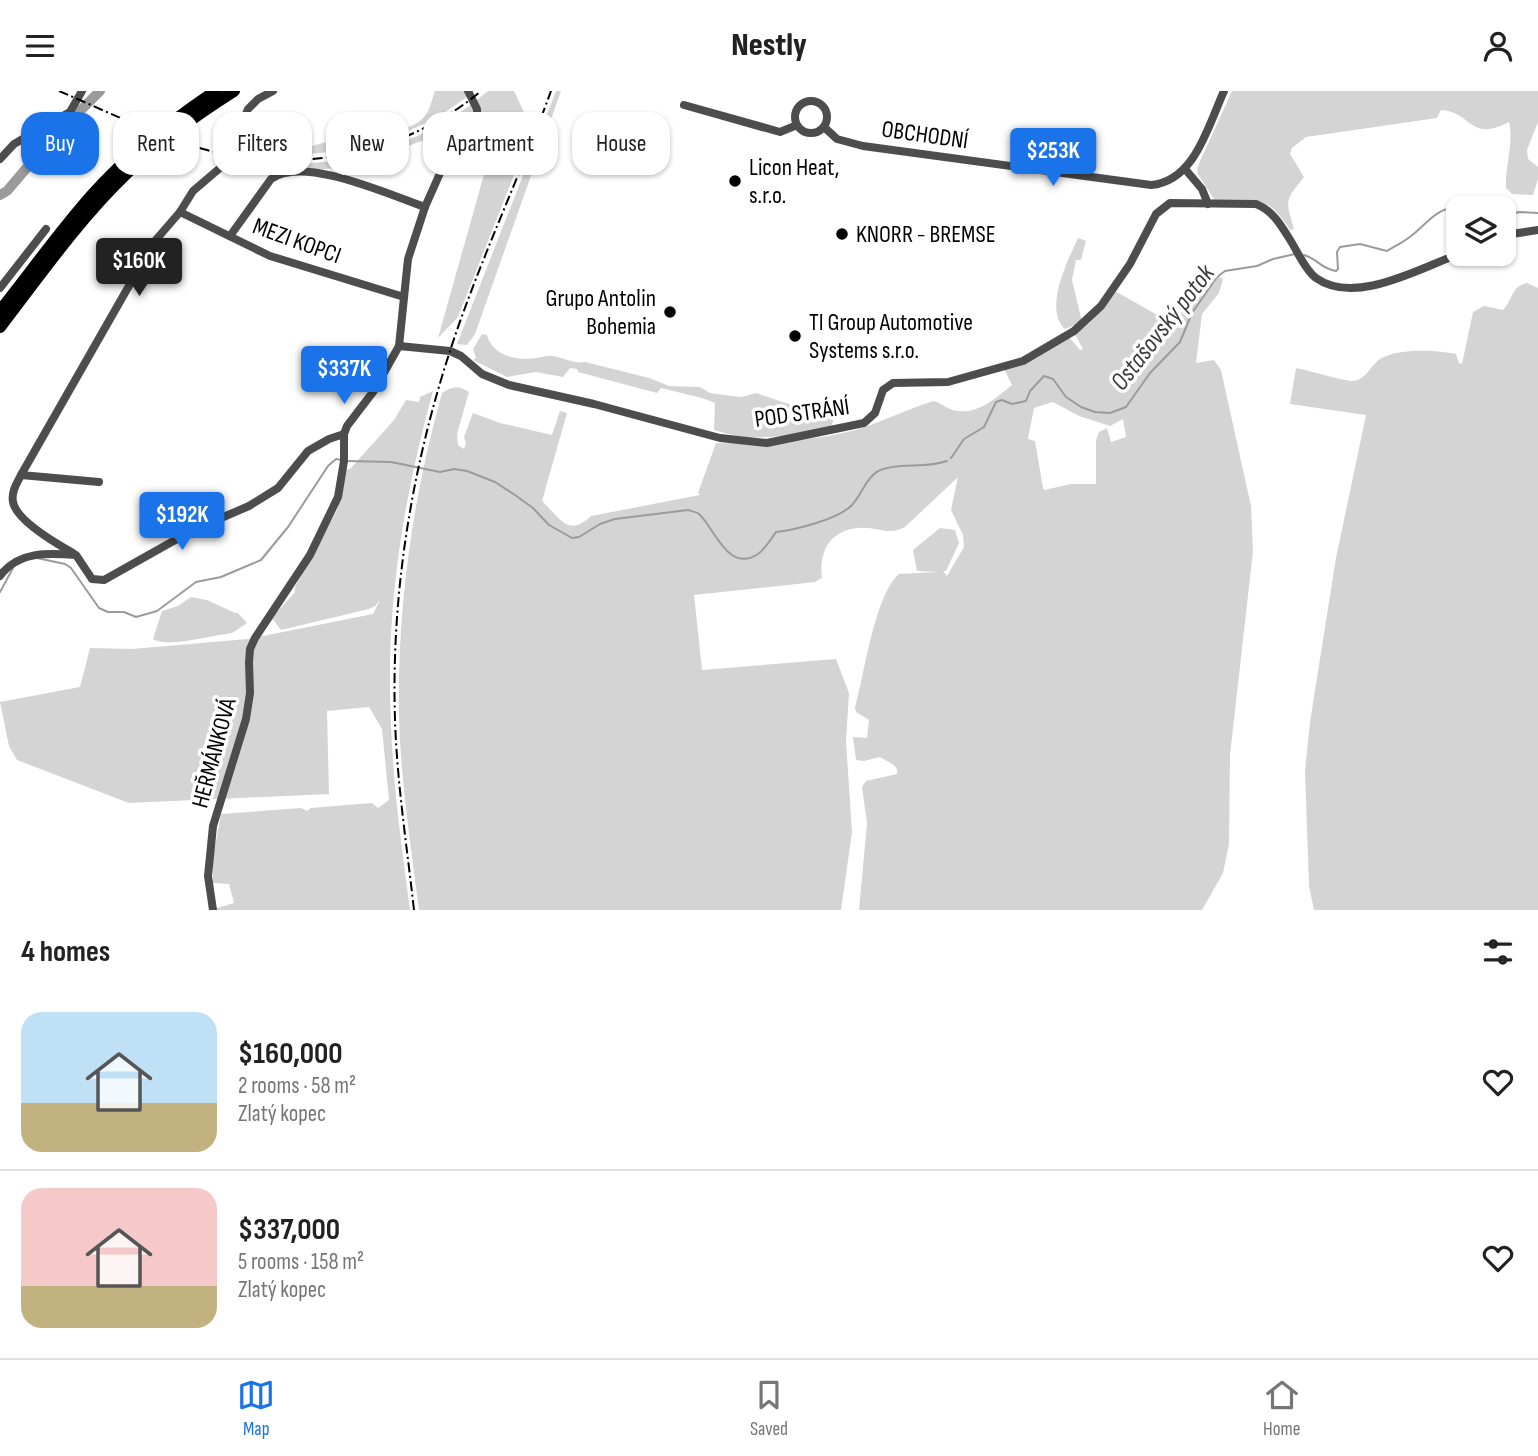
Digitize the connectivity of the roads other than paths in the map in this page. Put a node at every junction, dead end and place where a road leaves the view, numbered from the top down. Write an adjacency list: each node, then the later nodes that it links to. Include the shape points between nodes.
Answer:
1 (82, 91): 10 (street, via 70,112 15,144)
2 (216, 91): 22 (highway, via 172,121 112,174)
3 (234, 91): 23 (highway, via 176,130 126,174)
4 (273, 91): 14 (street, via 248,109 229,155 193,191)
5 (468, 91): 13 (street, via 477,114 457,135)
6 (1224, 91): 11 (street)
7 (684, 105): 8 (street, OBCHODNÍ, via 780,132)
8 (797, 125): 9 (street, OBCHODNÍ, via 808,134); 9 (street, via 798,108 813,101 826,113)
9 (824, 127): 11 (street, OBCHODNÍ, via 837,139 863,146 1140,185 1164,182)
10 (0, 159)
11 (1185, 169): 12 (street, via 1202,188)
12 (1208, 204): 19 (street, via 1263,207 1274,215 1313,276 1335,287 1364,287); 24 (street, POD STRÁNÍ, via 1170,203 1156,214 1101,306 1074,331 1023,361 948,382 893,383 883,390 875,413 864,423 767,443 720,438 509,385 481,374 450,351)
13 (425, 207): 18 (street, via 330,174 278,174); 21 (street, via 408,259)
14 (180, 212): 18 (street, MEZI KOPCI); 26 (street, via 154,242)
15 (46, 229): 20 (street)
16 (1538, 230): 17 (street)
17 (1516, 234)
18 (230, 236): 21 (street, MEZI KOPCI, via 270,256)
19 (1446, 259)
20 (0, 288)
21 (404, 297): 24 (street)
22 (0, 311)
23 (0, 327)
24 (399, 346): 25 (street)
25 (344, 434): 28 (street, via 308,451 278,488 249,506 193,530 104,580 92,579); 30 (street, HEŘMÁNKOVÁ, via 338,497 310,555 250,649 249,705 213,826 208,876)
26 (21, 475): 27 (street); 28 (street, via 13,491 13,504 21,516)
27 (99, 482)
28 (76, 555): 29 (street, via 22,557)
29 (0, 576)
30 (214, 910)

